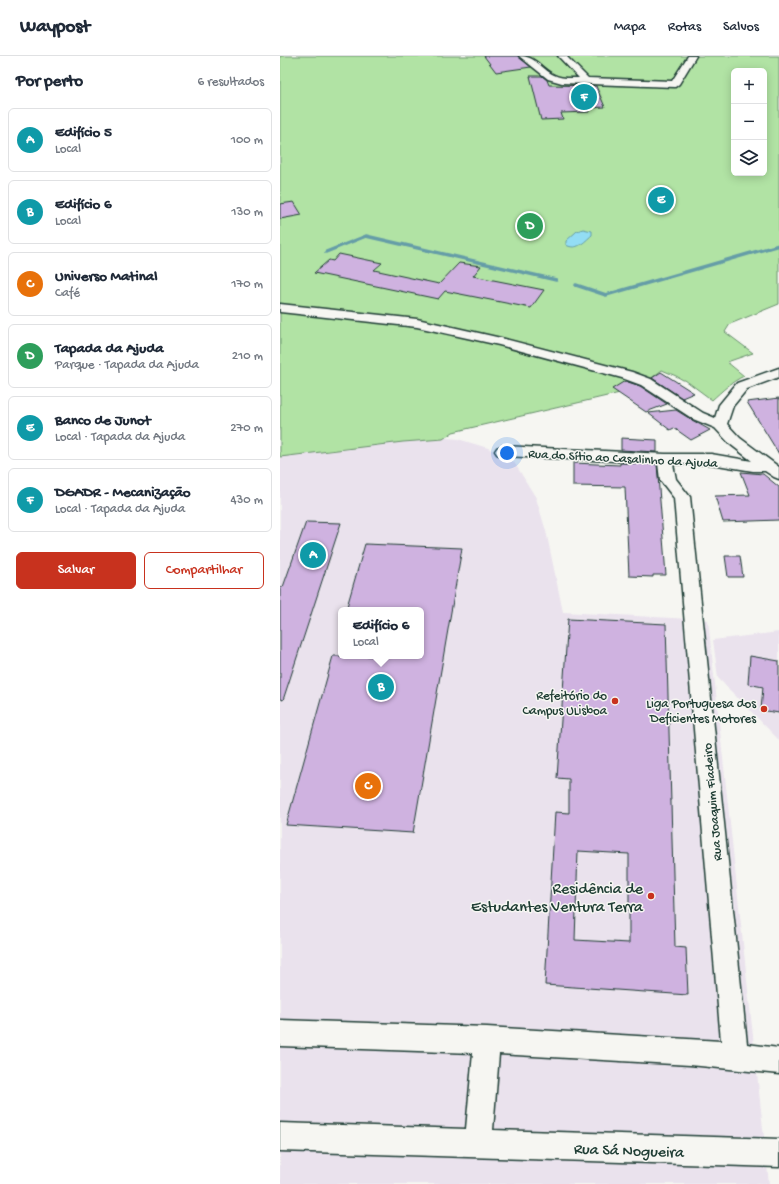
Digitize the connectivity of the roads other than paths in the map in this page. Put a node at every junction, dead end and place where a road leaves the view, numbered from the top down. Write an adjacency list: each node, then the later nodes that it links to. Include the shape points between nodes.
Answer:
1 (523, 56): 4 (street, via 551,77 562,80)
2 (562, 56): 4 (street)
3 (692, 56): 4 (street, via 675,84)
4 (585, 80)
5 (280, 308): 7 (street, Rua do Sítio ao Casalinho da Ajuda, via 416,323 618,372 646,382 698,416)
6 (779, 372): 7 (street, via 742,386 726,405)
7 (720, 425): 10 (street, Rua do Sítio ao Casalinho da Ajuda, via 735,441)
8 (502, 451): 9 (street, Rua do Sítio ao Casalinho da Ajuda)
9 (665, 459): 10 (street, Rua do Sítio ao Casalinho da Ajuda, via 711,459); 13 (street, Rua Joaquim Fiadeiro, via 668,480 682,497)
10 (774, 470)
11 (280, 1033): 12 (street)
12 (487, 1040): 13 (street); 16 (street)
13 (735, 1054): 14 (street)
14 (779, 1061)
15 (280, 1137): 16 (street, Rua Sá Nogueira)
16 (478, 1144): 17 (street, Rua Sá Nogueira)
17 (779, 1153)

